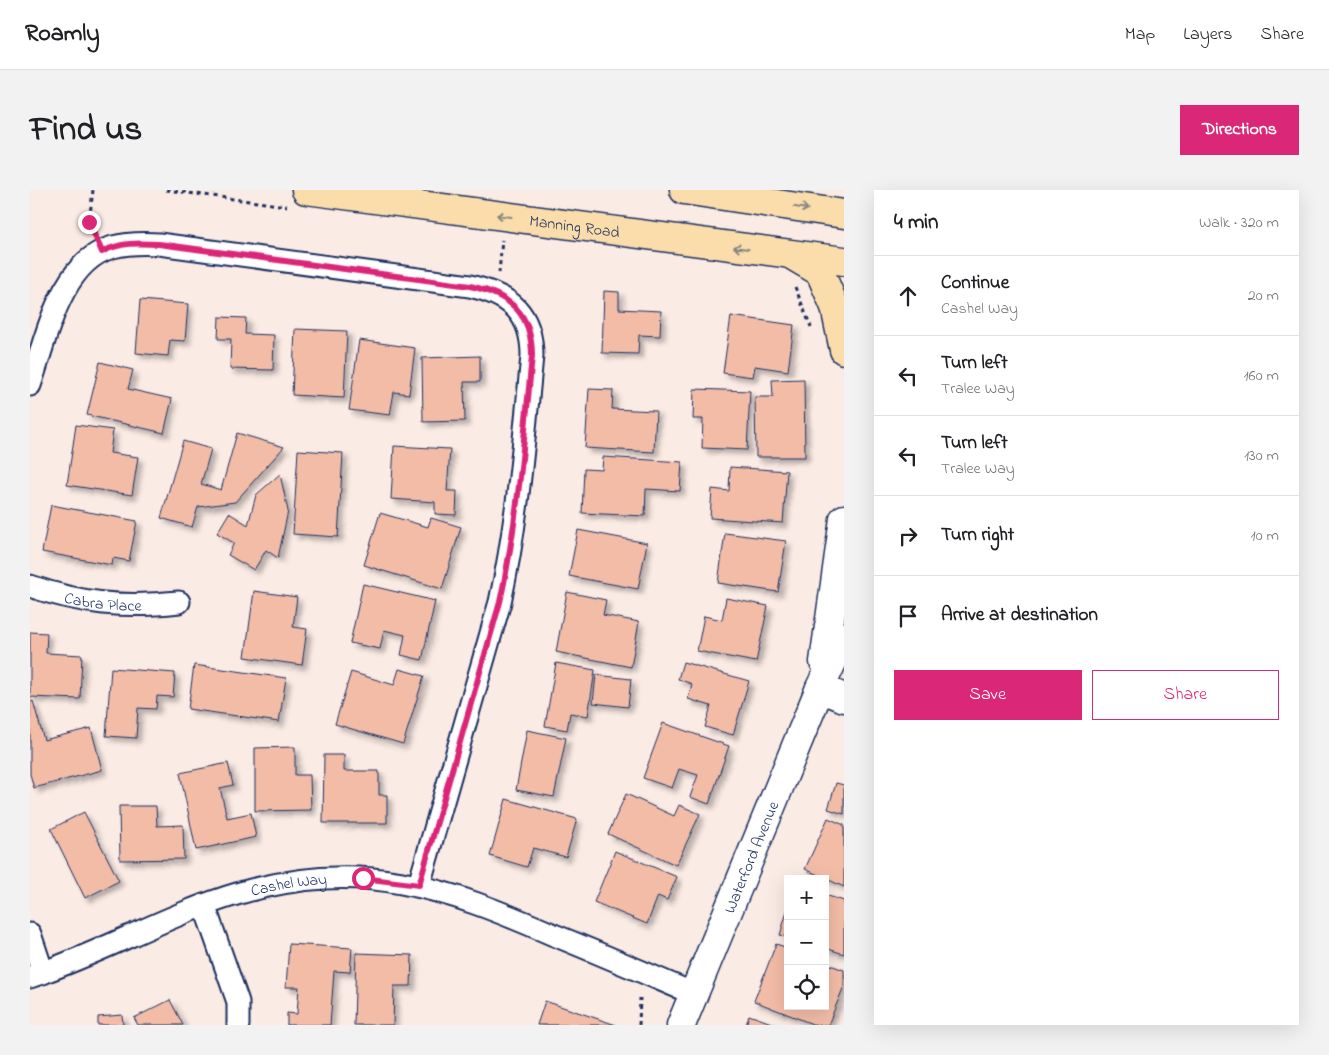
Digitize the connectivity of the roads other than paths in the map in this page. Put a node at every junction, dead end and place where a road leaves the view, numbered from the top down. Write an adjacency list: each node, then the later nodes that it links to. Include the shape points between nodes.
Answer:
1 (306, 190): 4 (main road, Manning Road, one-way to 1)
2 (684, 190): 3 (main road, one-way to 3)
3 (844, 214)
4 (790, 254): 5 (main road, Manning Road); 6 (main road, via 820,272 835,307)
5 (844, 261)
6 (844, 350)
7 (30, 385): 13 (street, via 62,294 72,277 84,263 102,252 131,243 159,244 470,286 497,294 522,315 532,344 515,526 500,602)
8 (844, 519): 12 (street, Waterford Avenue)
9 (30, 586): 10 (street, Cabra Place, via 57,595 122,606)
10 (179, 602)
11 (844, 637): 12 (street, Waterford Avenue)
12 (832, 693): 17 (street, Waterford Avenue)
13 (419, 885): 14 (street, Cashel Way, via 363,878 331,878 271,886); 17 (street, Cashel Way, via 480,903)
14 (204, 905): 16 (street, Cashel Way); 18 (street, via 238,1002)
15 (30, 934): 16 (street)
16 (37, 975)
17 (694, 994): 19 (street, Waterford Avenue)
18 (238, 1025)
19 (681, 1025)

